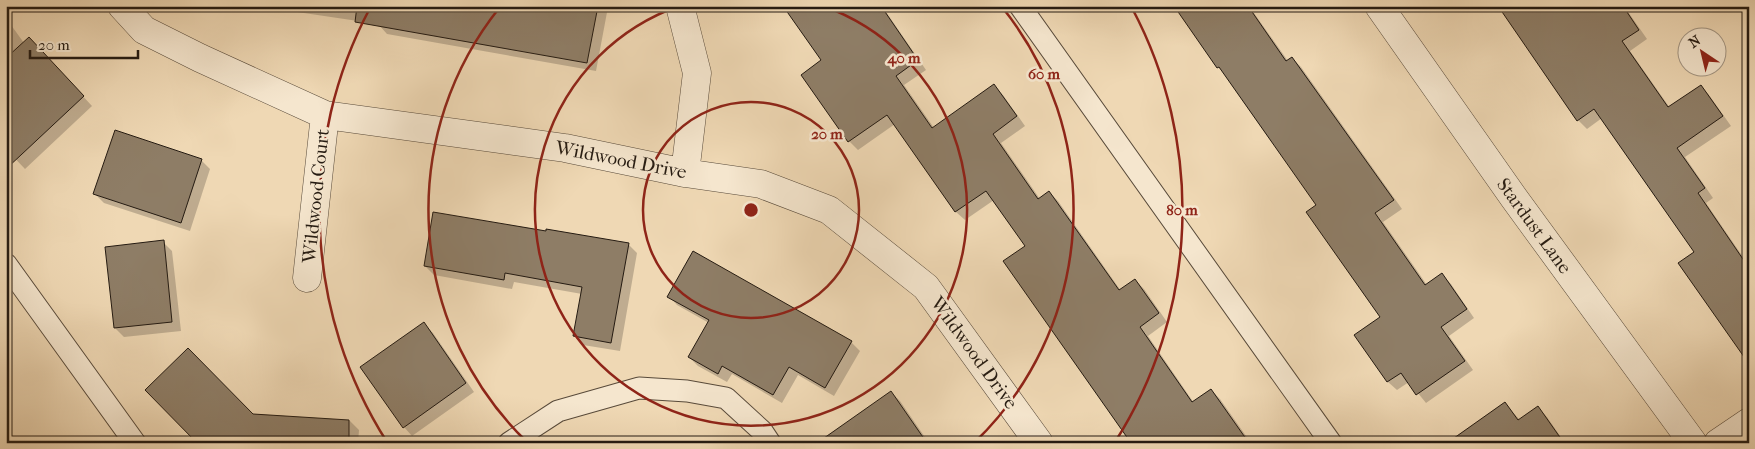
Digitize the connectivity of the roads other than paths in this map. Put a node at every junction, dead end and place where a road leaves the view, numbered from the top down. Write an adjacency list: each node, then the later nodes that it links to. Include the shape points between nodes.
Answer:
1 (122, 6): 5 (street, Wildwood Drive, via 144,30)
2 (680, 6): 6 (street, via 697,73)
3 (1020, 6): 14 (lane)
4 (1379, 6): 15 (street, Stardust Lane, via 1519,206)
5 (325, 115): 6 (street, Wildwood Drive, via 565,148); 8 (street, Wildwood Court)
6 (685, 173): 13 (street, Wildwood Drive, via 761,184 828,210 926,287)
7 (6, 264): 10 (lane)
8 (307, 278)
9 (1749, 422): 16 (street)
10 (135, 443)
11 (509, 443): 12 (lane, via 558,411 639,388 687,391 726,398 762,431)
12 (770, 443)
13 (1039, 443)
14 (1331, 443)
15 (1694, 443)
16 (1718, 443)

